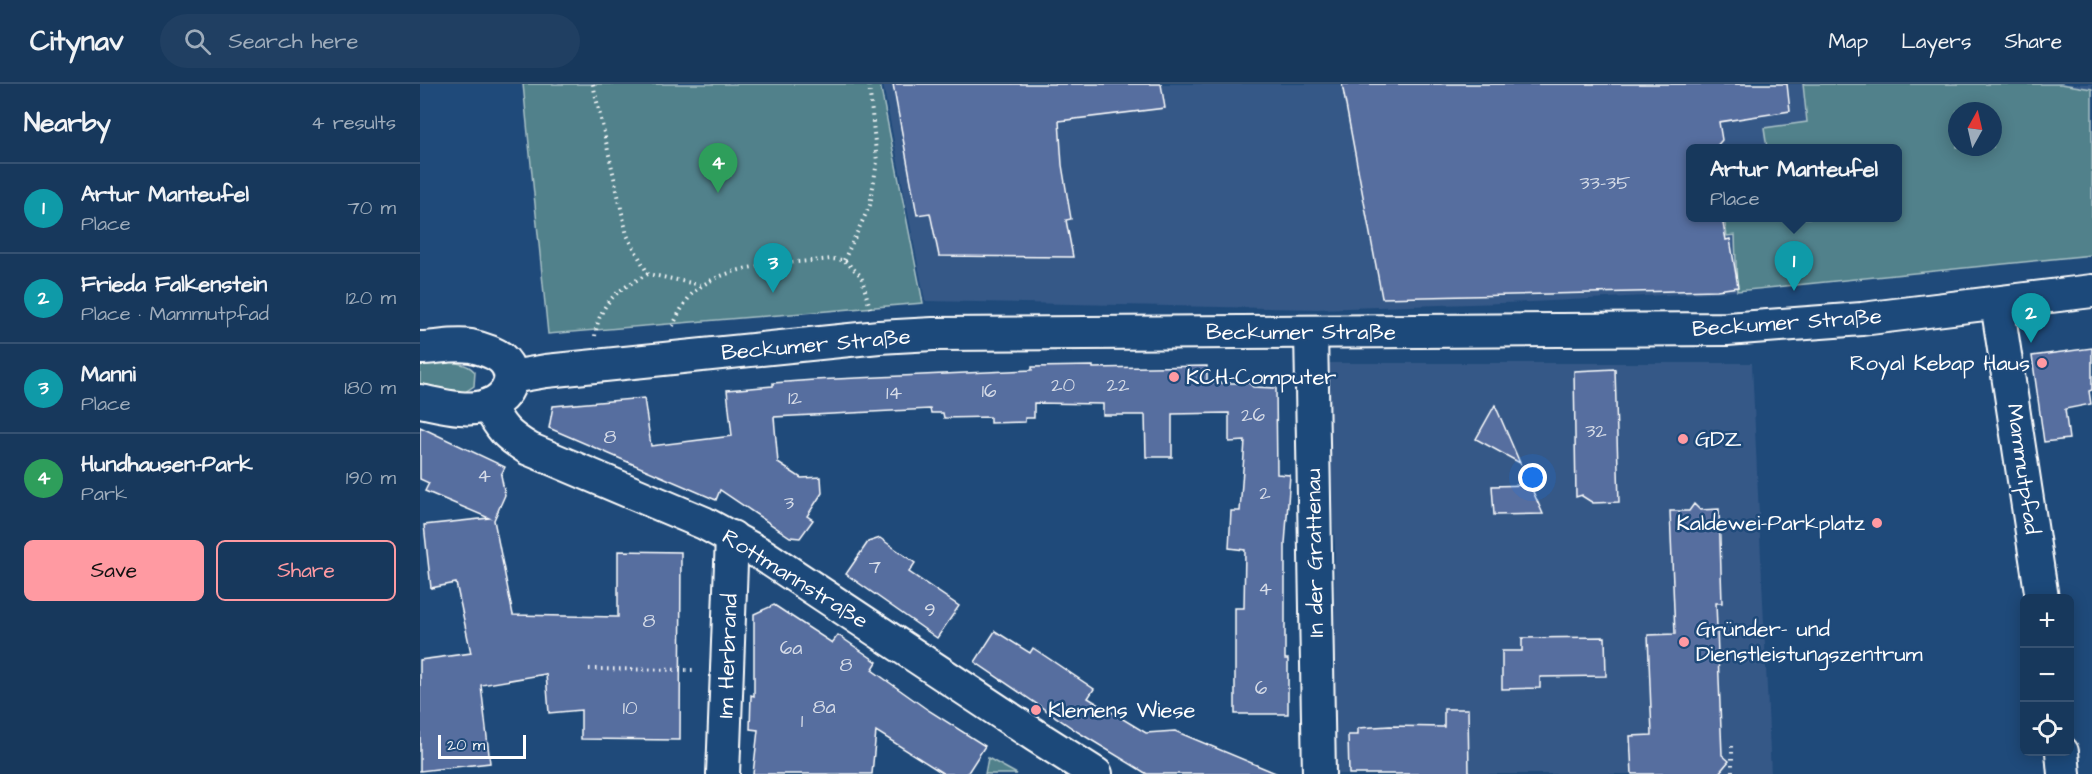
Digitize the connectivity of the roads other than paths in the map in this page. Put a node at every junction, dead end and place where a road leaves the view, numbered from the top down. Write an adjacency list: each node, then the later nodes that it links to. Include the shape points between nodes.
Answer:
1 (2092, 291): 2 (street, Beckumer Straße)
2 (1997, 303): 3 (street, Beckumer Straße, via 1727,329); 9 (street, Mammutpfad)
3 (1311, 332): 5 (street, Beckumer Straße, via 945,334 546,370); 13 (street, In der Grattenau)
4 (420, 348): 5 (street, via 462,346 489,352 508,367)
5 (511, 377): 7 (street, via 504,396)
6 (420, 401): 7 (street, via 469,408)
7 (488, 405): 8 (street, Rottmannstraße, via 509,437 529,449)
8 (732, 537): 11 (street, Im Herbrand); 12 (street, Rottmannstraße)
9 (2041, 594)
10 (2062, 756): 14 (street)
11 (723, 774)
12 (1096, 774)
13 (1319, 774)
14 (2064, 774)

